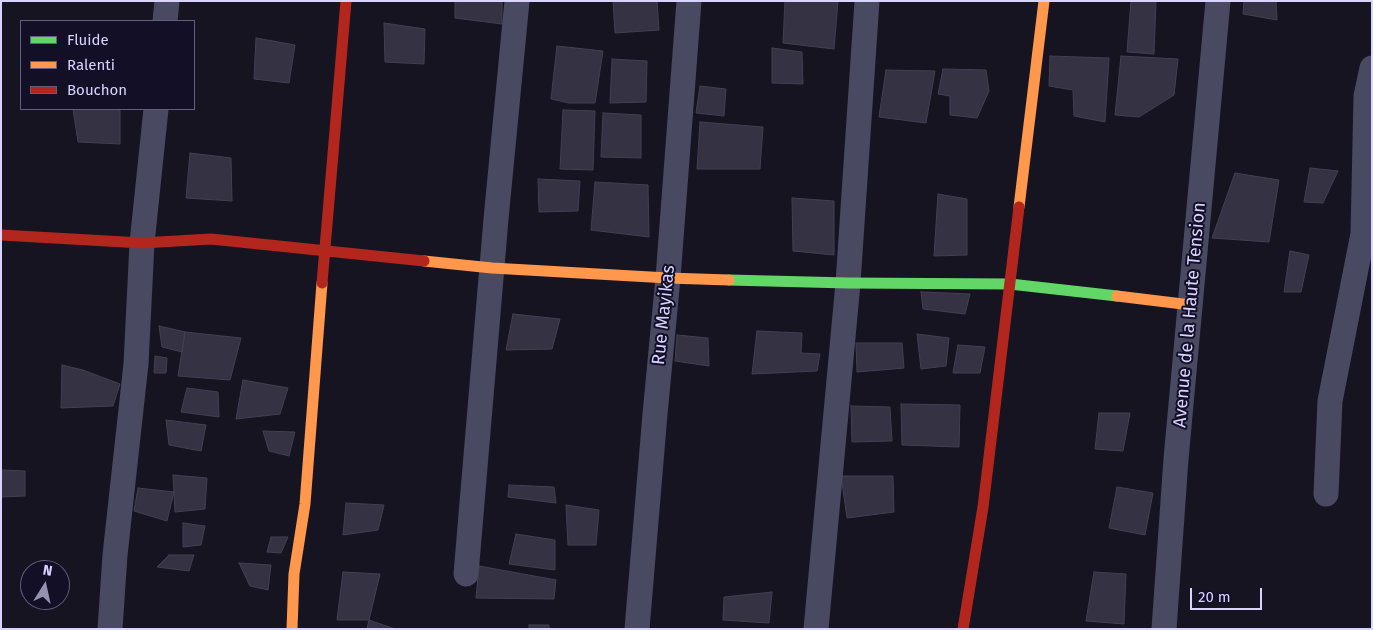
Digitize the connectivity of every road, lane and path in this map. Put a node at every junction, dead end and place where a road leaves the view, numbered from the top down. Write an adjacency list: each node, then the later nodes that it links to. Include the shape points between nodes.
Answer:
1 (167, 1): 8 (street)
2 (346, 1): 13 (street)
3 (517, 1): 14 (street)
4 (689, 1): 15 (street, Rue Mayikas)
5 (867, 1): 16 (street)
6 (1044, 1): 17 (street)
7 (1218, 1): 18 (street, Avenue de la Haute Tension)
8 (165, 20)
9 (1372, 68): 19 (street, via 1366,96 1363,234 1330,401)
10 (156, 110): 12 (street)
11 (1, 235): 12 (street)
12 (142, 243): 13 (street, via 211,239); 21 (street, via 136,364)
13 (324, 252): 14 (street); 22 (street, via 305,504 294,574)
14 (492, 268): 15 (street); 20 (street)
15 (668, 278): 16 (street); 23 (street, Rue Mayikas)
16 (848, 283): 17 (street); 24 (street)
17 (1010, 284): 18 (street); 25 (street)
18 (1191, 305): 26 (street, Avenue de la Haute Tension)
19 (1326, 494)
20 (466, 574)
21 (110, 629)
22 (292, 629)
23 (637, 629)
24 (816, 629)
25 (963, 629)
26 (1164, 629)

